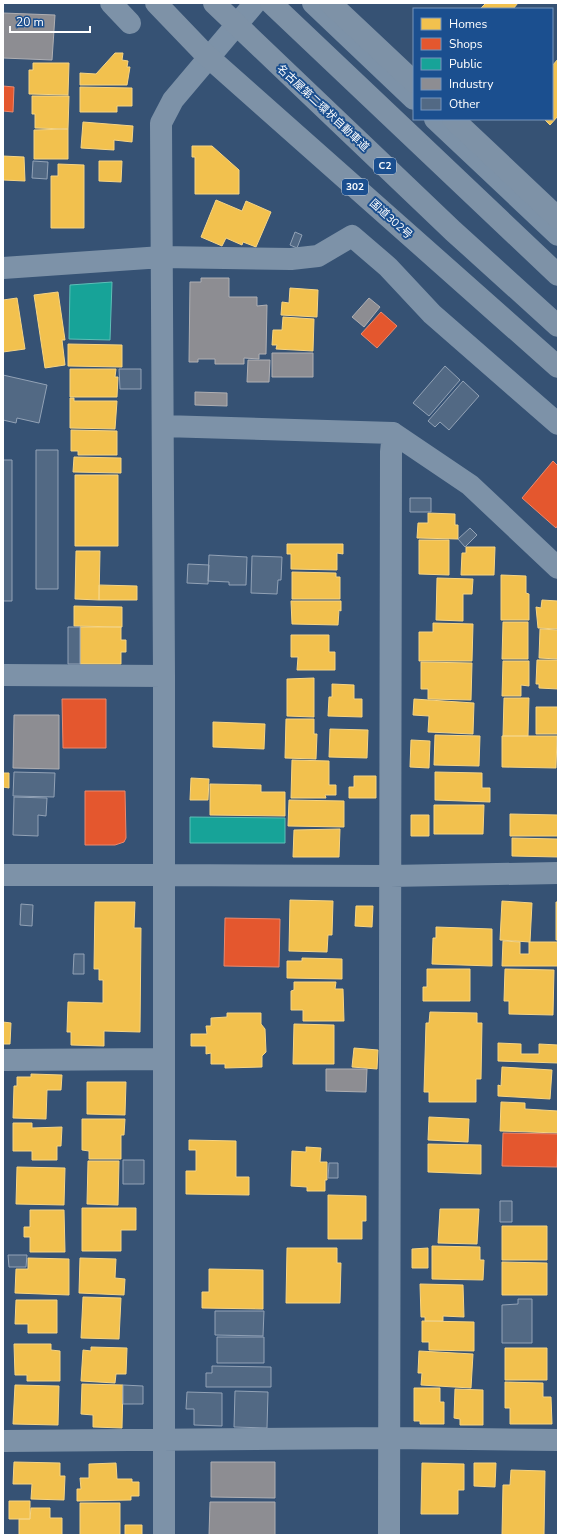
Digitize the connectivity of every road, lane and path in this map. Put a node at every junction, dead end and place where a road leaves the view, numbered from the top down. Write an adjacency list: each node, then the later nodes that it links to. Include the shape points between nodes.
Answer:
1 (111, 3): 8 (street)
2 (156, 3): 19 (highway, 国道302号 / 302, bridge, via 205,54)
3 (214, 3): 18 (highway, 名古屋第二環状自動車道 / C2, bridge)
4 (255, 3): 15 (street, via 173,100 160,123)
5 (271, 3): 17 (highway)
6 (313, 3): 10 (street)
7 (330, 3): 9 (highway)
8 (130, 23)
9 (413, 81)
10 (413, 98)
11 (436, 120): 14 (street)
12 (454, 120): 13 (highway)
13 (558, 218)
14 (558, 235)
15 (162, 257): 16 (street); 20 (street, via 291,259 318,256 352,236 388,267 432,314); 21 (street)
16 (3, 268)
17 (558, 275)
18 (558, 326)
19 (558, 367)
20 (558, 424)
21 (163, 426): 22 (street); 25 (street)
22 (393, 433): 23 (street, via 470,485); 29 (street)
23 (558, 568)
24 (3, 675): 25 (street)
25 (164, 676): 28 (street)
26 (558, 872): 29 (street)
27 (3, 875): 28 (street)
28 (164, 875): 29 (street); 30 (street)
29 (390, 876): 32 (street)
30 (164, 1059): 31 (street); 33 (street)
31 (3, 1060)
32 (390, 1438): 33 (street); 34 (street); 37 (street)
33 (164, 1440): 35 (street); 36 (street)
34 (558, 1440)
35 (3, 1441)
36 (164, 1535)
37 (389, 1535)

